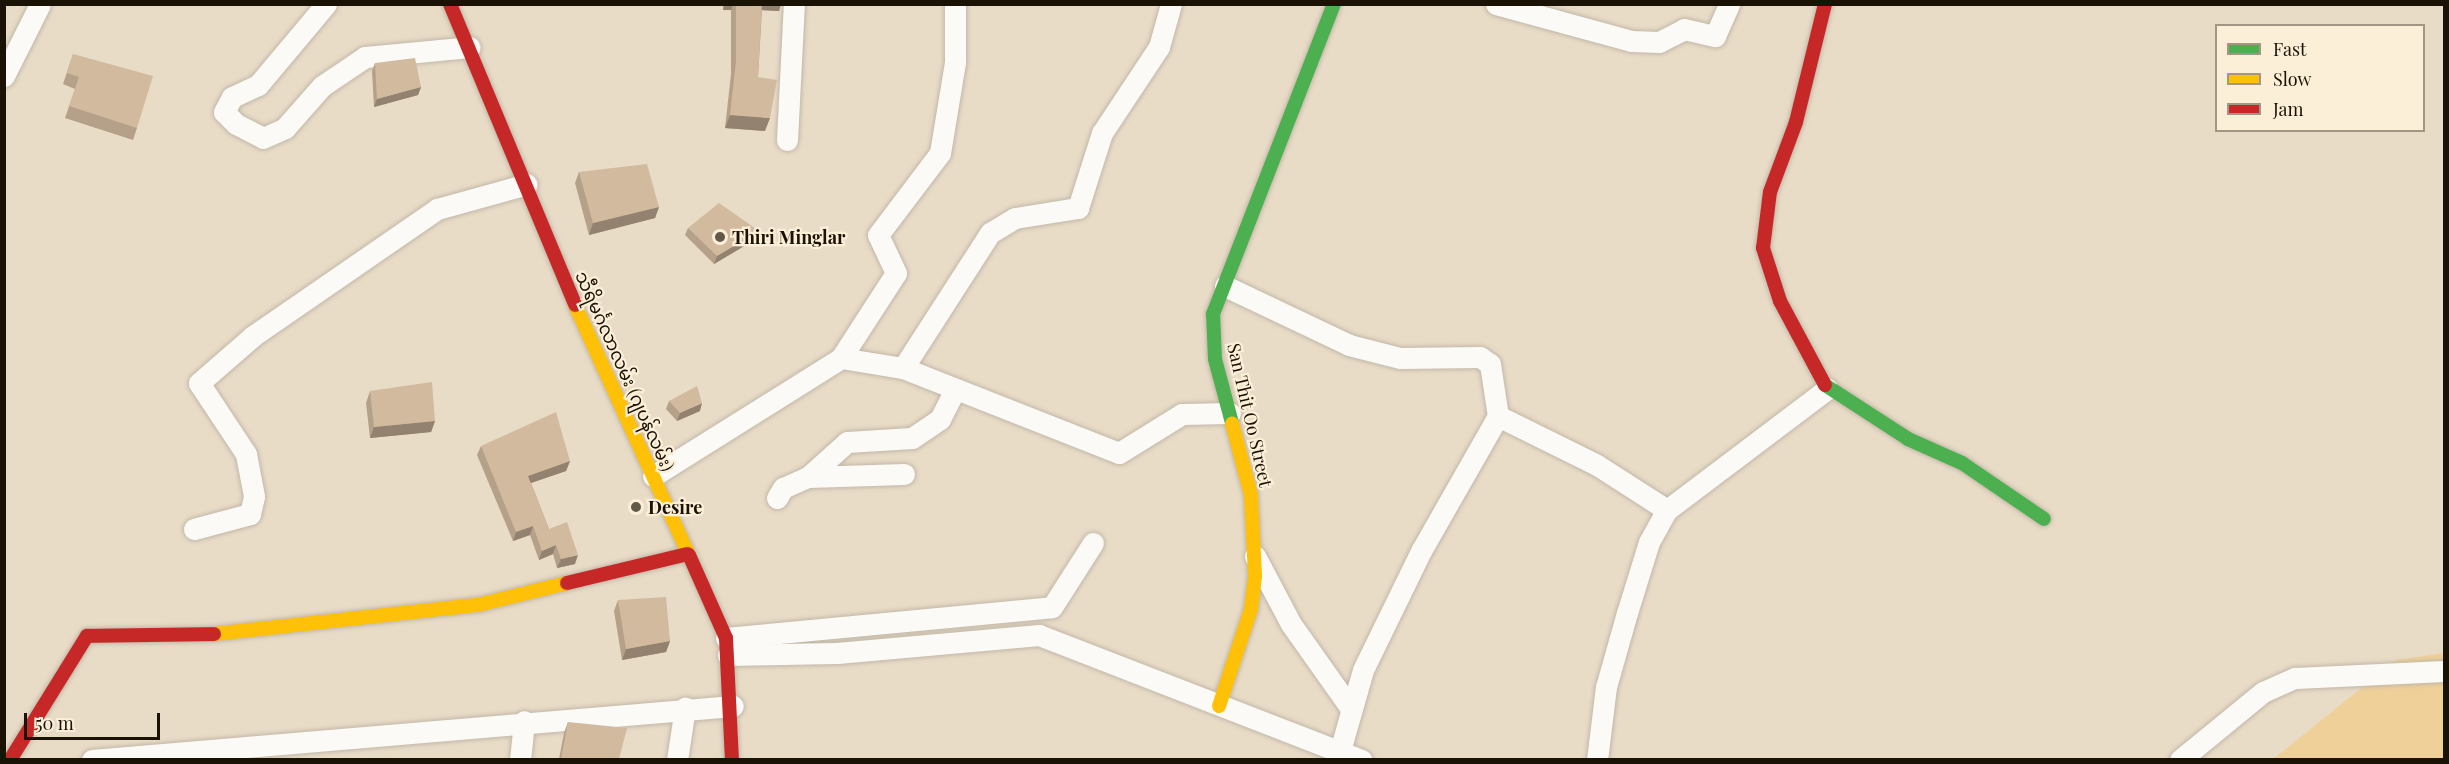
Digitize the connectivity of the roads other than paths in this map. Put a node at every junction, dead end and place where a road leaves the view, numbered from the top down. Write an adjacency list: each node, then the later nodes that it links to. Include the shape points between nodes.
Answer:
1 (40, 4): 12 (street)
2 (326, 4): 11 (street, via 258,85 232,97 224,112 236,124 263,138 285,128 322,86 365,57)
3 (450, 4): 11 (street, သီရိမင်္ဂလာလမ်း (ဂျပန်လမ်း))
4 (795, 4): 13 (street)
5 (955, 4): 16 (street, via 955,62 940,153 878,235 896,273)
6 (1171, 4): 17 (street, via 1159,47 1102,134 1083,202 1071,213 1014,218 990,233)
7 (1334, 4): 15 (street, San Thit Oo Street)
8 (1496, 4): 9 (street, via 1630,41 1659,42 1684,29 1715,36)
9 (1729, 4)
10 (1825, 4): 18 (street, via 1796,122 1770,192 1763,248 1780,301)
11 (470, 47): 14 (street, သီရိမင်္ဂလာလမ်း (ဂျပန်လမ်း))
12 (4, 76)
13 (787, 140)
14 (527, 184): 23 (street, သီရိမင်္ဂလာလမ်း (ဂျပန်လမ်း)); 28 (street, via 437,209 347,268 199,383 246,454 254,496 250,514)
15 (1225, 286): 20 (street, San Thit Oo Street, via 1213,314 1215,359); 21 (street, via 1349,345 1400,358 1480,357 1490,364)
16 (841, 358): 17 (street); 23 (street)
17 (903, 368): 19 (street)
18 (1827, 389): 26 (street); 27 (street, via 1908,439 1962,463)
19 (954, 391): 20 (street, via 1119,453 1182,414); 24 (street, via 940,419 912,438 847,442)
20 (1230, 413): 30 (street, San Thit Oo Street, via 1251,495)
21 (1498, 416): 26 (street, via 1597,465); 37 (street, via 1421,551 1363,670)
22 (904, 474): 24 (street)
23 (653, 476): 31 (street, သီရိမင်္ဂလာလမ်း (ဂျပန်လမ်း))
24 (808, 477): 25 (street, via 783,488)
25 (777, 498)
26 (1667, 510): 46 (street, via 1649,542 1618,645)
27 (2044, 519)
28 (194, 529)
29 (1093, 543): 32 (street, via 1052,607)
30 (1253, 552): 35 (street, San Thit Oo Street, via 1251,609); 37 (street, via 1290,624)
31 (688, 554): 32 (street, သီရိမင်္ဂလာလမ်း (ဂျပန်လမ်း)); 40 (street, via 478,605 229,634 87,636)
32 (727, 647): 34 (street, သီရိမင်္ဂလာလမ်း (ဂျပန်လမ်း)); 35 (street, via 837,653 1039,635)
33 (2445, 670): 47 (street, via 2295,678 2263,692)
34 (734, 706): 36 (street); 44 (street, သီရိမင်္ဂလာလမ်း (ဂျပန်လမ်း))
35 (1219, 706): 39 (street)
36 (686, 708): 38 (street); 43 (street)
37 (1352, 710): 39 (street)
38 (524, 721): 41 (street); 42 (street)
39 (1340, 751): 45 (street)
40 (10, 759)
41 (92, 759)
42 (520, 759)
43 (677, 759)
44 (732, 759)
45 (1362, 759)
46 (1597, 759)
47 (2180, 759)

